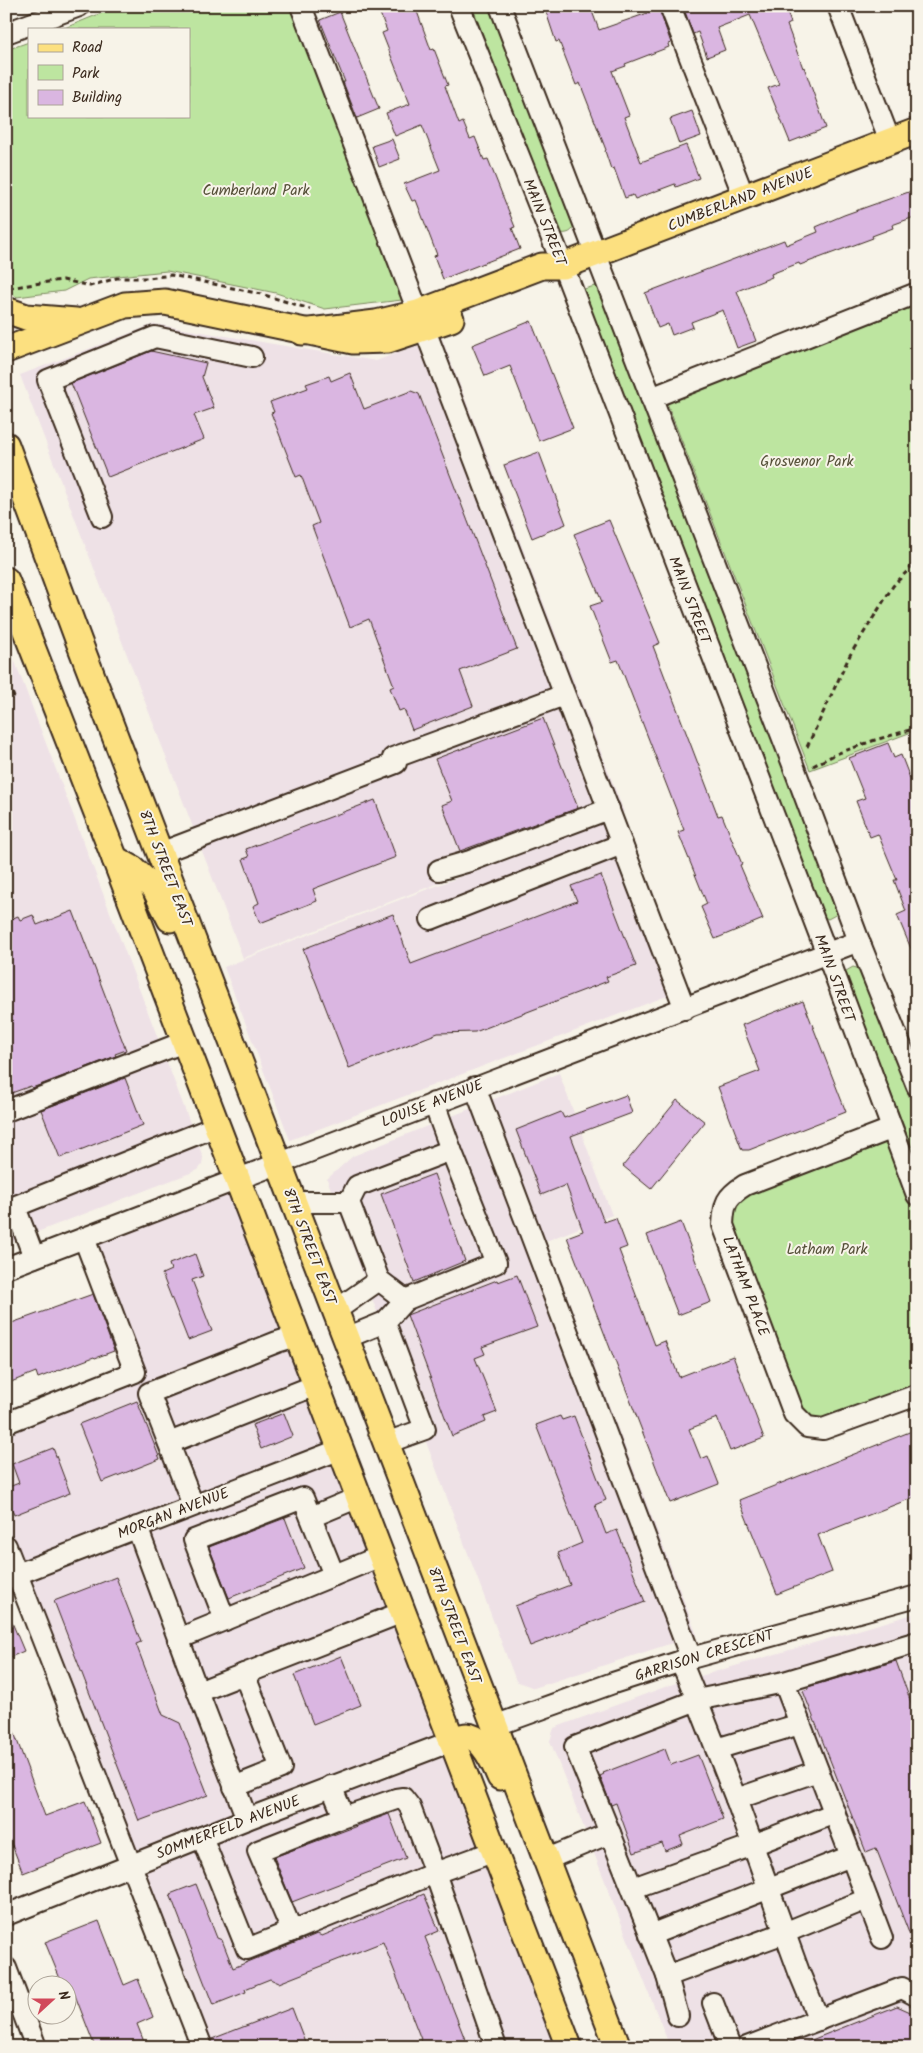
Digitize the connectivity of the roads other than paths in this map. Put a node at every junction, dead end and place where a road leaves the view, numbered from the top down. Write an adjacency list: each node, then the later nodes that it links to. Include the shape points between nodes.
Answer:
1 (79, 6): 7 (street)
2 (301, 6): 16 (street)
3 (459, 6): 12 (street, MAIN STREET)
4 (500, 6): 11 (street)
5 (670, 6): 10 (street)
6 (838, 6): 9 (street)
7 (6, 33)
8 (917, 131): 9 (main road, CUMBERLAND AVENUE)
9 (890, 141): 10 (main road, CUMBERLAND AVENUE)
10 (744, 197): 11 (main road, CUMBERLAND AVENUE)
11 (595, 254): 12 (main road, CUMBERLAND AVENUE); 19 (street)
12 (563, 266): 16 (main road, CUMBERLAND AVENUE, via 542,266); 31 (street, MAIN STREET)
13 (917, 293): 19 (street)
14 (6, 310): 15 (main road, via 26,317)
15 (81, 321): 16 (main road, CUMBERLAND AVENUE, via 125,305 165,302 302,332); 17 (main road)
16 (421, 321): 23 (street)
17 (6, 350)
18 (252, 357): 21 (street, via 155,337 48,380)
19 (651, 398): 30 (street)
20 (6, 445): 26 (main road, 8TH STREET EAST)
21 (102, 517)
22 (6, 580): 27 (main road)
23 (564, 695): 24 (street); 26 (street, via 393,758 396,763)
24 (608, 809): 25 (street); 28 (street, via 470,862)
25 (622, 844): 29 (street); 33 (street)
26 (160, 853): 32 (main road, 8TH STREET EAST)
27 (115, 859): 32 (main road, via 133,869 155,889 192,969); 34 (main road)
28 (439, 870)
29 (431, 919)
30 (859, 941): 31 (street, LOUISE AVENUE); 35 (street)
31 (826, 954): 33 (street, LOUISE AVENUE); 40 (street, MAIN STREET)
32 (217, 1004): 42 (main road, 8TH STREET EAST)
33 (685, 1009): 36 (street, LOUISE AVENUE)
34 (184, 1042): 38 (street); 39 (main road)
35 (917, 1086)
36 (474, 1087): 37 (street, LOUISE AVENUE); 78 (street)
37 (434, 1102): 41 (street); 42 (street, LOUISE AVENUE)
38 (6, 1111)
39 (217, 1126): 43 (main road); 47 (street)
40 (891, 1129): 44 (street, MAIN STREET); 58 (street, LATHAM PLACE, via 745,1185 732,1193 724,1206 723,1225 794,1414 807,1427 823,1429)
41 (452, 1150): 46 (street, via 357,1186); 52 (street, via 496,1263)
42 (278, 1163): 43 (street, LOUISE AVENUE); 45 (main road, 8TH STREET EAST)
43 (237, 1179): 48 (street, LOUISE AVENUE); 55 (main road)
44 (917, 1195)
45 (293, 1202): 46 (street); 53 (main road, 8TH STREET EAST)
46 (349, 1202): 51 (street)
47 (10, 1209): 49 (street)
48 (84, 1238): 49 (street, LOUISE AVENUE); 59 (street, via 135,1372)
49 (34, 1257): 50 (street, LOUISE AVENUE)
50 (6, 1268)
51 (379, 1280): 52 (street); 53 (street)
52 (405, 1300): 54 (street)
53 (335, 1311): 56 (main road, 8TH STREET EAST)
54 (385, 1322): 56 (street); 61 (street, via 426,1429)
55 (297, 1336): 57 (main road); 60 (street, via 149,1393)
56 (346, 1338): 61 (main road, 8TH STREET EAST)
57 (316, 1385): 60 (street); 62 (main road)
58 (917, 1395)
59 (6, 1423)
60 (169, 1443): 65 (street)
61 (386, 1443): 84 (main road, 8TH STREET EAST)
62 (341, 1449): 63 (street, MORGAN AVENUE); 64 (main road)
63 (251, 1483): 65 (street, MORGAN AVENUE); 66 (street)
64 (359, 1498): 67 (street); 70 (main road)
65 (193, 1505): 68 (street, MORGAN AVENUE)
66 (262, 1514): 67 (street, via 303,1498); 75 (street, via 194,1540)
67 (311, 1517): 71 (street)
68 (136, 1527): 72 (street, MORGAN AVENUE); 76 (street)
69 (6, 1546): 72 (street)
70 (381, 1556): 71 (street); 74 (main road)
71 (334, 1575): 75 (street)
72 (12, 1576): 101 (street)
73 (916, 1599): 78 (street, GARRISON CRESCENT)
74 (403, 1612): 79 (street); 85 (main road)
75 (225, 1620): 76 (street)
76 (178, 1639): 81 (street)
77 (917, 1642): 80 (street)
78 (686, 1660): 82 (street); 84 (street, GARRISON CRESCENT)
79 (244, 1674): 81 (street); 89 (street, via 281,1768)
80 (784, 1682): 82 (street); 83 (street)
81 (198, 1692): 89 (street)
82 (697, 1700): 86 (street); 94 (street, via 575,1746)
83 (800, 1724): 86 (street); 87 (street)
84 (494, 1726): 100 (main road, 8TH STREET EAST)
85 (452, 1741): 88 (street, SOMMERFELD AVENUE); 98 (main road); 100 (main road, via 473,1737 485,1748)
86 (716, 1749): 90 (street)
87 (818, 1771): 90 (street); 91 (street)
88 (331, 1786): 92 (street, SOMMERFELD AVENUE); 93 (street)
89 (234, 1787): 92 (street)
90 (736, 1799): 97 (street)
91 (835, 1813): 97 (street); 99 (street)
92 (255, 1816): 95 (street, SOMMERFELD AVENUE); 96 (street)
93 (344, 1817): 96 (street); 102 (street, via 403,1798 410,1807)
94 (610, 1833): 100 (street); 103 (street)
95 (202, 1837): 101 (street, SOMMERFELD AVENUE); 107 (street, via 247,1949)
96 (277, 1844): 107 (street, via 258,1851)
97 (753, 1845): 103 (street); 104 (street)
98 (495, 1851): 102 (street); 121 (main road)
99 (852, 1856): 104 (street); 105 (street)
100 (545, 1860): 117 (main road, 8TH STREET EAST)
101 (131, 1865): 106 (street, SOMMERFELD AVENUE); 119 (street)
102 (435, 1873): 107 (street); 120 (street)
103 (633, 1888): 109 (street)
104 (769, 1889): 108 (street); 109 (street)
105 (868, 1899): 108 (street); 110 (street)
106 (6, 1915)
107 (292, 1931)
108 (784, 1933): 112 (street); 116 (street)
109 (650, 1935): 112 (street)
110 (882, 1938)
111 (6, 1968): 118 (street)
112 (667, 1976): 115 (street)
113 (917, 1996): 116 (street, via 902,1988)
114 (713, 2003): 122 (street)
115 (678, 2016)
116 (819, 2020): 123 (street)
117 (612, 2045)
118 (36, 2047)
119 (202, 2047)
120 (496, 2047)
121 (569, 2047)
122 (730, 2047)
123 (747, 2047)

